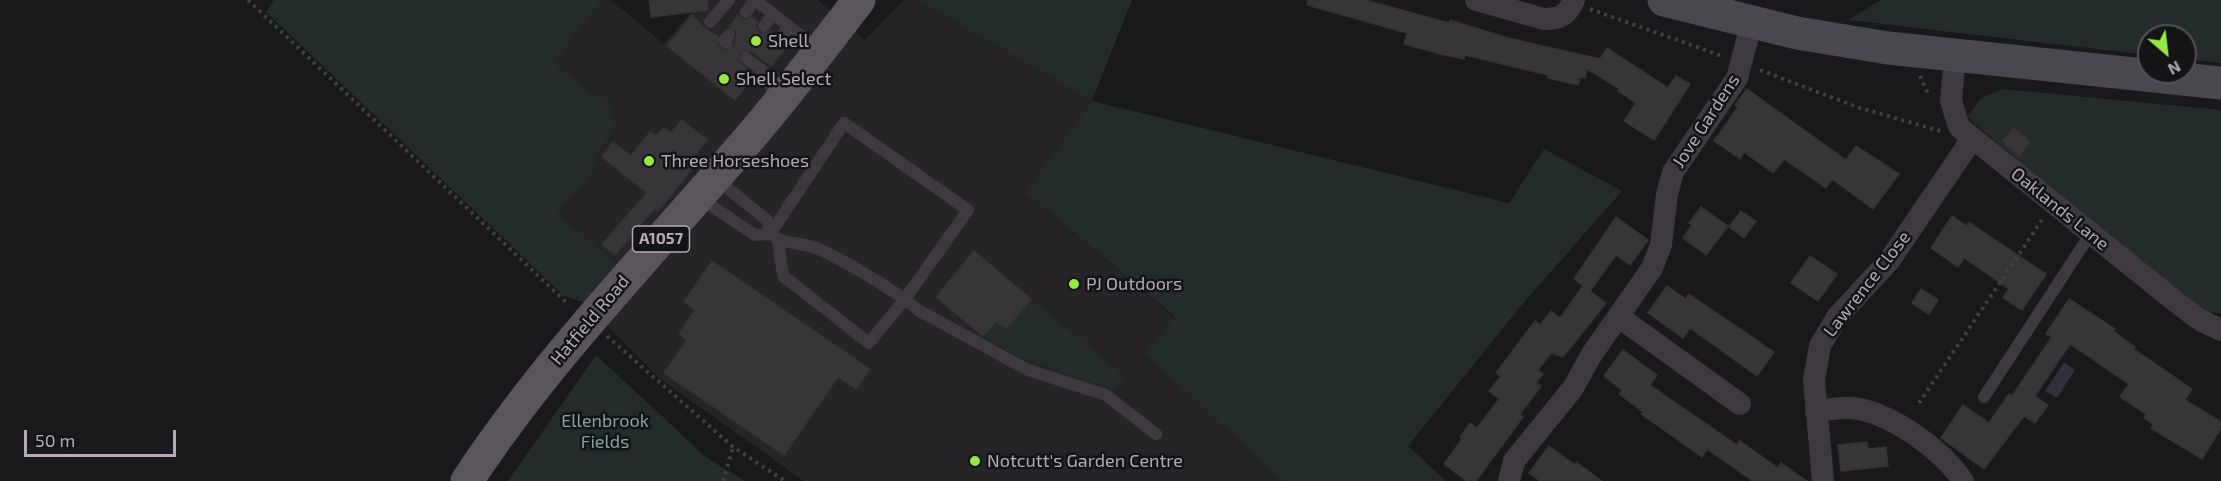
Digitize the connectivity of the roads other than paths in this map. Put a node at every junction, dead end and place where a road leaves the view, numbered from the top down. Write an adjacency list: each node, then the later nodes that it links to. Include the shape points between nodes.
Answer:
1 (729, 0): 9 (lane)
2 (755, 0): 7 (lane); 8 (lane)
3 (1476, 0): 5 (street, via 1544,19 1566,14)
4 (1664, 0): 10 (street)
5 (1573, 2)
6 (850, 6): 14 (main road, Hatfield Road / A1057)
7 (746, 12)
8 (773, 14): 11 (lane); 12 (lane)
9 (710, 22)
10 (1752, 22): 15 (street, via 1851,43); 24 (street, Jove Gardens, via 1731,88 1673,172 1657,256)
11 (764, 26)
12 (789, 27): 13 (lane); 14 (lane)
13 (780, 38)
14 (821, 51): 18 (main road, Hatfield Road / A1057)
15 (1955, 56): 17 (street); 19 (street, Oaklands Lane, via 1952,109)
16 (746, 58): 18 (lane, via 760,63)
17 (2221, 83)
18 (778, 104): 20 (main road, Hatfield Road / A1057)
19 (1967, 147): 21 (street, Oaklands Lane, via 2054,202); 28 (street, Lawrence Close, via 1889,261 1826,333 1816,359)
20 (706, 187): 22 (lane, via 755,235); 22 (lane, via 767,220); 30 (main road, Hatfield Road / A1057, via 590,319 502,429)
21 (2091, 233): 25 (street, Oaklands Lane, via 2200,320); 26 (lane)
22 (774, 238): 23 (lane, via 816,248); 23 (lane, via 783,276 869,343); 23 (lane, via 844,123 968,210)
23 (905, 299): 29 (lane, via 918,310 1028,370 1106,395)
24 (1619, 317): 27 (street); 31 (street, Jove Gardens, via 1573,388 1514,461)
25 (2221, 330)
26 (1984, 397)
27 (1740, 404)
28 (1816, 411): 32 (street, Lawrence Close); 33 (street, via 1854,408 1894,423 1928,443)
29 (1156, 435)
30 (467, 481)
31 (1509, 481)
32 (1823, 481)
33 (1963, 481)

